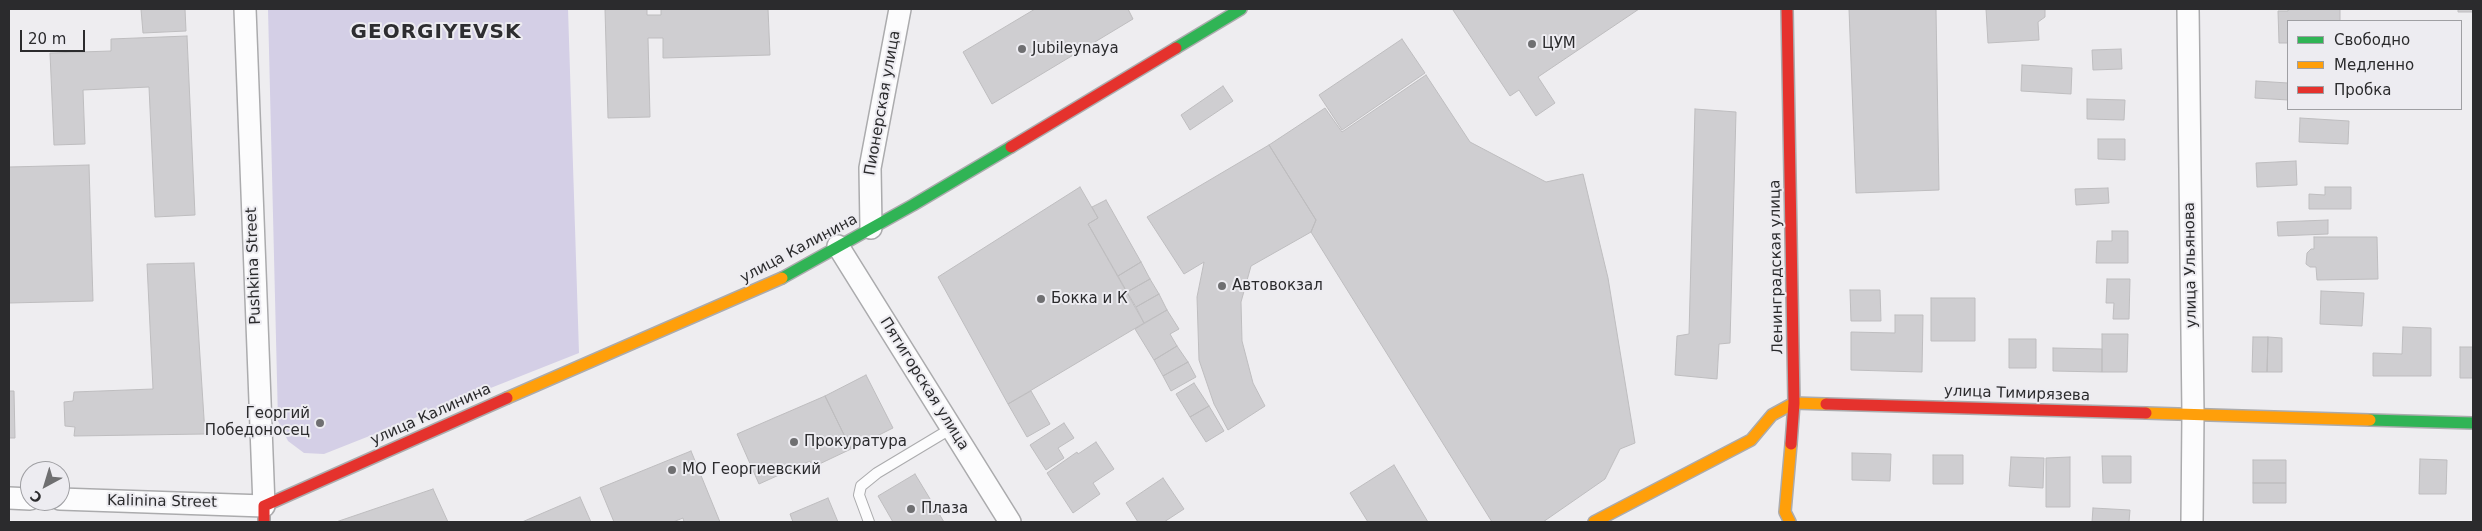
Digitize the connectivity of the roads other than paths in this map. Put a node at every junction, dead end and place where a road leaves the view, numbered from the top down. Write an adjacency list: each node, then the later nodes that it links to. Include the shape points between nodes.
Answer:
1 (245, 9): 13 (street, Pushkina Street)
2 (900, 9): 6 (street, Пионерская улица, via 870,168)
3 (1241, 9): 6 (street, улица Калинина)
4 (1787, 9): 8 (street, Ленинградская улица)
5 (2188, 9): 9 (street, улица Ульянова)
6 (871, 228): 7 (street, улица Калинина)
7 (838, 246): 11 (street, Пятигорская улица); 13 (street, улица Калинина, via 769,285 656,332)
8 (1794, 403): 9 (street, улица Тимирязева); 16 (street, via 1772,415 1751,440); 17 (street, Ленинградская улица, via 1785,512)
9 (2193, 414): 10 (street, улица Тимирязева); 18 (street, улица Ульянова)
10 (2473, 423)
11 (952, 428): 14 (lane, via 861,486 859,495); 15 (street, Пятигорская улица)
12 (70, 501): 13 (street, Kalinina Street)
13 (264, 514)
14 (869, 522)
15 (1010, 522)
16 (1594, 522)
17 (1790, 522)
18 (2192, 522)

